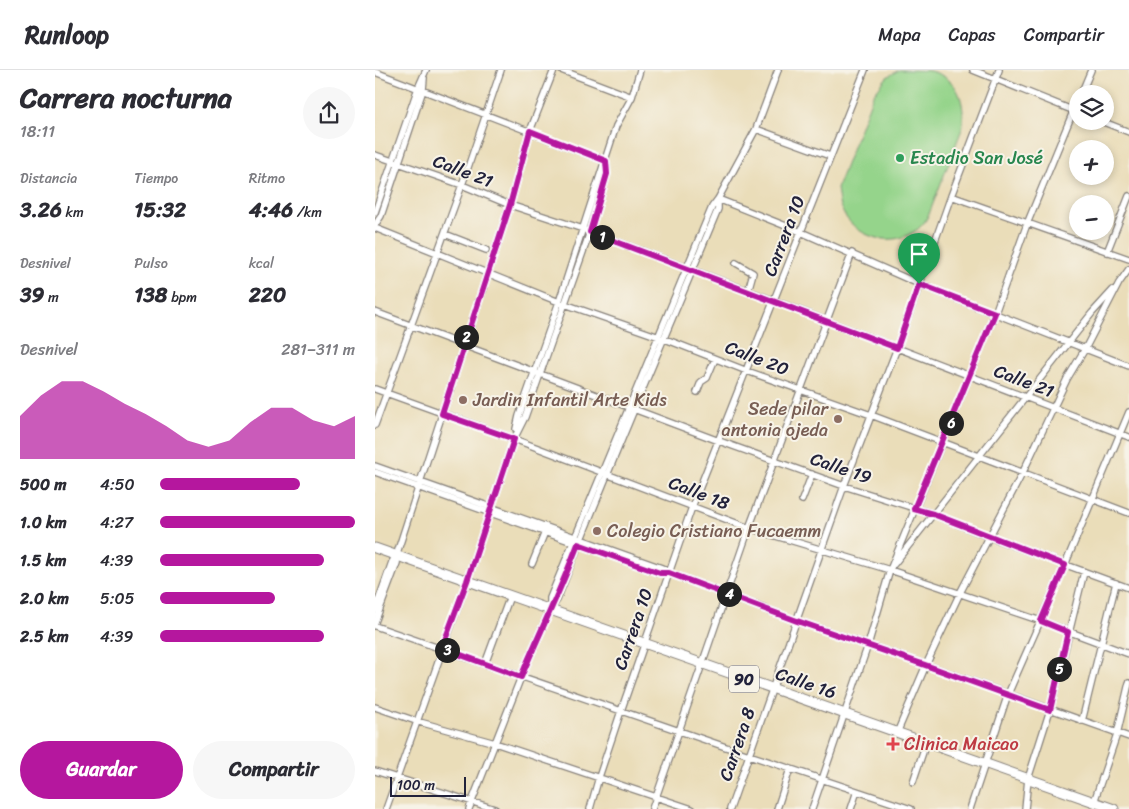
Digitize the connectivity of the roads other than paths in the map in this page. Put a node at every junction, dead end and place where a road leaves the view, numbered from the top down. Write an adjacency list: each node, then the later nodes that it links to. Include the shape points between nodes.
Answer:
1 (426, 70): 14 (street)
2 (501, 70): 17 (street)
3 (554, 70): 21 (street)
4 (561, 70): 15 (street)
5 (640, 70): 15 (street)
6 (778, 70): 20 (street)
7 (865, 70): 24 (street, Carrera 10)
8 (973, 70): 12 (street)
9 (999, 70): 12 (street, Carrera 8)
10 (1091, 70): 13 (street)
11 (375, 72): 14 (street)
12 (996, 80): 16 (street); 28 (street, Carrera 8)
13 (1085, 85)
14 (421, 89): 17 (street); 26 (street)
15 (632, 98): 25 (street, via 616,126)
16 (1069, 109)
17 (486, 114): 21 (street); 27 (street)
18 (1114, 126): 22 (street)
19 (1069, 128): 33 (street)
20 (756, 129): 24 (street); 30 (street)
21 (530, 131): 25 (street); 31 (street)
22 (1129, 132)
23 (375, 155): 26 (street, Calle 21)
24 (831, 156): 37 (street, Carrera 10)
25 (606, 161): 35 (street); 36 (street, via 607,174)
26 (396, 162): 27 (street, Calle 21); 32 (street); 34 (street)
27 (462, 186): 31 (street, Calle 21); 38 (street)
28 (951, 196): 33 (street); 50 (street, Carrera 8)
29 (1129, 196): 40 (street)
30 (718, 199): 37 (street); 45 (street); 47 (street, via 719,209)
31 (510, 205): 35 (street, Calle 21); 48 (street)
32 (375, 212)
33 (1027, 224): 40 (street); 55 (street)
34 (375, 227): 42 (street, Calle 20)
35 (583, 229): 36 (street, Calle 21); 53 (street)
36 (590, 232): 45 (street, Calle 21); 53 (street)
37 (801, 232): 41 (street); 52 (street, Carrera 10)
38 (445, 234): 39 (street); 42 (street)
39 (486, 250)
40 (1107, 252): 43 (street)
41 (852, 253): 50 (street); 56 (street)
42 (437, 254): 48 (street, Calle 20); 57 (street)
43 (1129, 259)
44 (736, 263): 51 (street, via 753,272)
45 (686, 268): 47 (street, Calle 21); 58 (street)
46 (1129, 269): 49 (street)
47 (693, 270): 51 (street, Calle 21); 59 (street)
48 (487, 273): 53 (street, Calle 20); 61 (street)
49 (1119, 283): 60 (street); 63 (street)
50 (919, 284): 55 (street); 62 (street, Carrera 8)
51 (748, 291): 52 (street, Calle 21)
52 (775, 301): 56 (street, Calle 21); 67 (street, Carrera 10)
53 (562, 303): 58 (street, Calle 20); 66 (street); 68 (street)
54 (375, 312): 57 (street, Calle 19)
55 (995, 313): 60 (street); 69 (street)
56 (827, 320): 62 (street, Calle 21); 71 (street)
57 (411, 325): 61 (street, Calle 19); 73 (street)
58 (658, 336): 59 (street, Calle 20); 75 (street)
59 (665, 339): 64 (street, Calle 20); 75 (street)
60 (1069, 343): 63 (street); 74 (street)
61 (464, 344): 66 (street, Calle 19); 78 (street)
62 (897, 348): 69 (street, Calle 21); 79 (street, Carrera 8)
63 (1085, 349): 65 (street); 76 (street)
64 (715, 359): 67 (street, Calle 20); 72 (street)
65 (1129, 366)
66 (534, 371): 68 (street, Calle 19); 83 (street)
67 (747, 371): 71 (street, Calle 20); 84 (street, Carrera 10)
68 (541, 373): 75 (street, Calle 19); 83 (street)
69 (970, 376): 74 (street, Calle 21); 85 (street)
70 (375, 390): 73 (street, Calle 18)
71 (801, 390): 79 (street, Calle 20); 87 (street)
72 (697, 392)
73 (387, 394): 78 (street, Calle 18); 80 (street)
74 (1025, 398): 76 (street, Calle 21); 86 (street)
75 (632, 409): 84 (street, Calle 19); 90 (street)
76 (1054, 409): 81 (street, Calle 21); 91 (street)
77 (1129, 412): 81 (street)
78 (442, 414): 83 (street, Calle 18); 93 (street)
79 (871, 415): 85 (street, Calle 20); 94 (street, Carrera 8)
80 (375, 425)
81 (1119, 433): 82 (street, Calle 21); 95 (street)
82 (1129, 437)
83 (514, 439): 90 (street, Calle 18); 99 (street)
84 (719, 441): 87 (street, Calle 19); 97 (street, Carrera 10)
85 (943, 443): 86 (street, Calle 20); 98 (street)
86 (980, 455): 91 (street, Calle 20); 101 (street)
87 (774, 461): 92 (street, Calle 19); 102 (street)
88 (375, 466): 93 (street)
89 (375, 472): 93 (street)
90 (604, 472): 97 (street, Calle 18); 105 (street)
91 (1023, 472): 95 (street, Calle 20); 104 (street)
92 (812, 474): 94 (street, Calle 19); 96 (street)
93 (420, 485): 99 (street); 108 (street)
94 (844, 486): 98 (street, Calle 19); 107 (street, Carrera 8)
95 (1092, 499): 100 (street, Calle 20); 110 (street)
96 (802, 500)
97 (692, 507): 102 (street, Calle 18); 113 (street, Carrera 10)
98 (914, 509): 101 (street, Calle 19); 111 (street)
99 (490, 510): 103 (street); 105 (street); 114 (street)
100 (1129, 512)
101 (933, 514): 104 (street, Calle 19); 111 (street)
102 (749, 528): 107 (street, Calle 18); 118 (street)
103 (545, 532): 105 (street); 109 (street)
104 (989, 537): 110 (street, Calle 19); 117 (street)
105 (577, 540): 113 (street); 121 (street, via 557,600)
106 (375, 548): 108 (highway, Calle 16 / 90)
107 (822, 550): 111 (street, Calle 18); 122 (street, Carrera 8)
108 (396, 556): 114 (highway, Calle 16 / 90); 120 (street); 124 (street, via 397,563)
109 (532, 564)
110 (1065, 565): 112 (street, Calle 19); 123 (street)
111 (890, 570): 117 (street, Calle 18); 128 (street)
112 (1084, 572): 115 (street, Calle 19); 125 (street)
113 (669, 573): 118 (street); 126 (street, Carrera 10)
114 (467, 581): 119 (highway, Calle 16 / 90); 129 (street)
115 (1117, 583): 116 (street, Calle 19); 127 (street)
116 (1129, 588)
117 (960, 593): 123 (street, Calle 18); 133 (street)
118 (726, 594): 122 (street); 132 (street)
119 (511, 596): 121 (highway, Calle 16 / 90); 131 (street)
120 (375, 610)
121 (550, 610): 126 (highway, Calle 16 / 90); 134 (street)
122 (797, 621): 128 (street); 136 (street, Carrera 8)
123 (1041, 621): 125 (street, Calle 18); 137 (street)
124 (375, 624): 129 (street)
125 (1068, 632): 127 (street, Calle 18); 139 (street)
126 (645, 643): 132 (highway, Calle 16 / 90); 140 (street, Carrera 10)
127 (1101, 644): 130 (street, Calle 18); 143 (street)
128 (868, 645): 133 (street); 141 (street)
129 (442, 648): 131 (street); 142 (street)
130 (1129, 654)
131 (485, 664): 134 (street)
132 (702, 664): 136 (highway, Calle 16 / 90); 144 (street)
133 (925, 665): 137 (street); 145 (street)
134 (521, 677): 140 (street); 148 (street)
135 (1129, 682): 146 (street)
136 (773, 689): 141 (highway, Calle 16 / 90); 150 (street, Carrera 8)
137 (1008, 694): 139 (street); 151 (street)
138 (375, 707): 142 (street)
139 (1050, 710): 143 (street); 156 (street)
140 (621, 711): 144 (street); 154 (street, Carrera 10)
141 (844, 714): 145 (highway, Calle 16 / 90); 157 (street)
142 (416, 721): 148 (street); 155 (street)
143 (1082, 721): 146 (street)
144 (678, 731): 150 (street); 160 (street)
145 (897, 732): 149 (highway, Calle 16 / 90)
146 (1117, 734): 147 (street); 162 (street)
147 (1129, 738)
148 (495, 743): 154 (street); 161 (street)
149 (926, 743): 151 (highway, Calle 16 / 90); 158 (street)
150 (749, 755): 152 (street); 170 (street, Carrera 8)
151 (985, 763): 156 (highway, Calle 16 / 90); 175 (street)
152 (790, 769): 157 (street); 171 (street)
153 (375, 771): 155 (street)
154 (599, 777): 160 (street); 167 (street, Carrera 10)
155 (397, 778): 161 (street); 164 (street)
156 (1028, 779): 162 (highway, Calle 16 / 90); 176 (street)
157 (821, 780): 159 (street); 172 (street)
158 (913, 782)
159 (857, 791): 163 (street); 173 (street)
160 (657, 796): 168 (street); 169 (street)
161 (472, 802): 165 (street); 166 (street)
162 (1094, 802): 177 (highway, Calle 16 / 90)
163 (893, 806): 174 (street)
164 (386, 809)
165 (469, 809)
166 (495, 809)
167 (590, 809)
168 (652, 809)
169 (693, 809)
170 (730, 809)
171 (777, 809)
172 (812, 809)
173 (851, 809)
174 (911, 809)
175 (970, 809)
176 (1025, 809)
177 (1114, 809)

